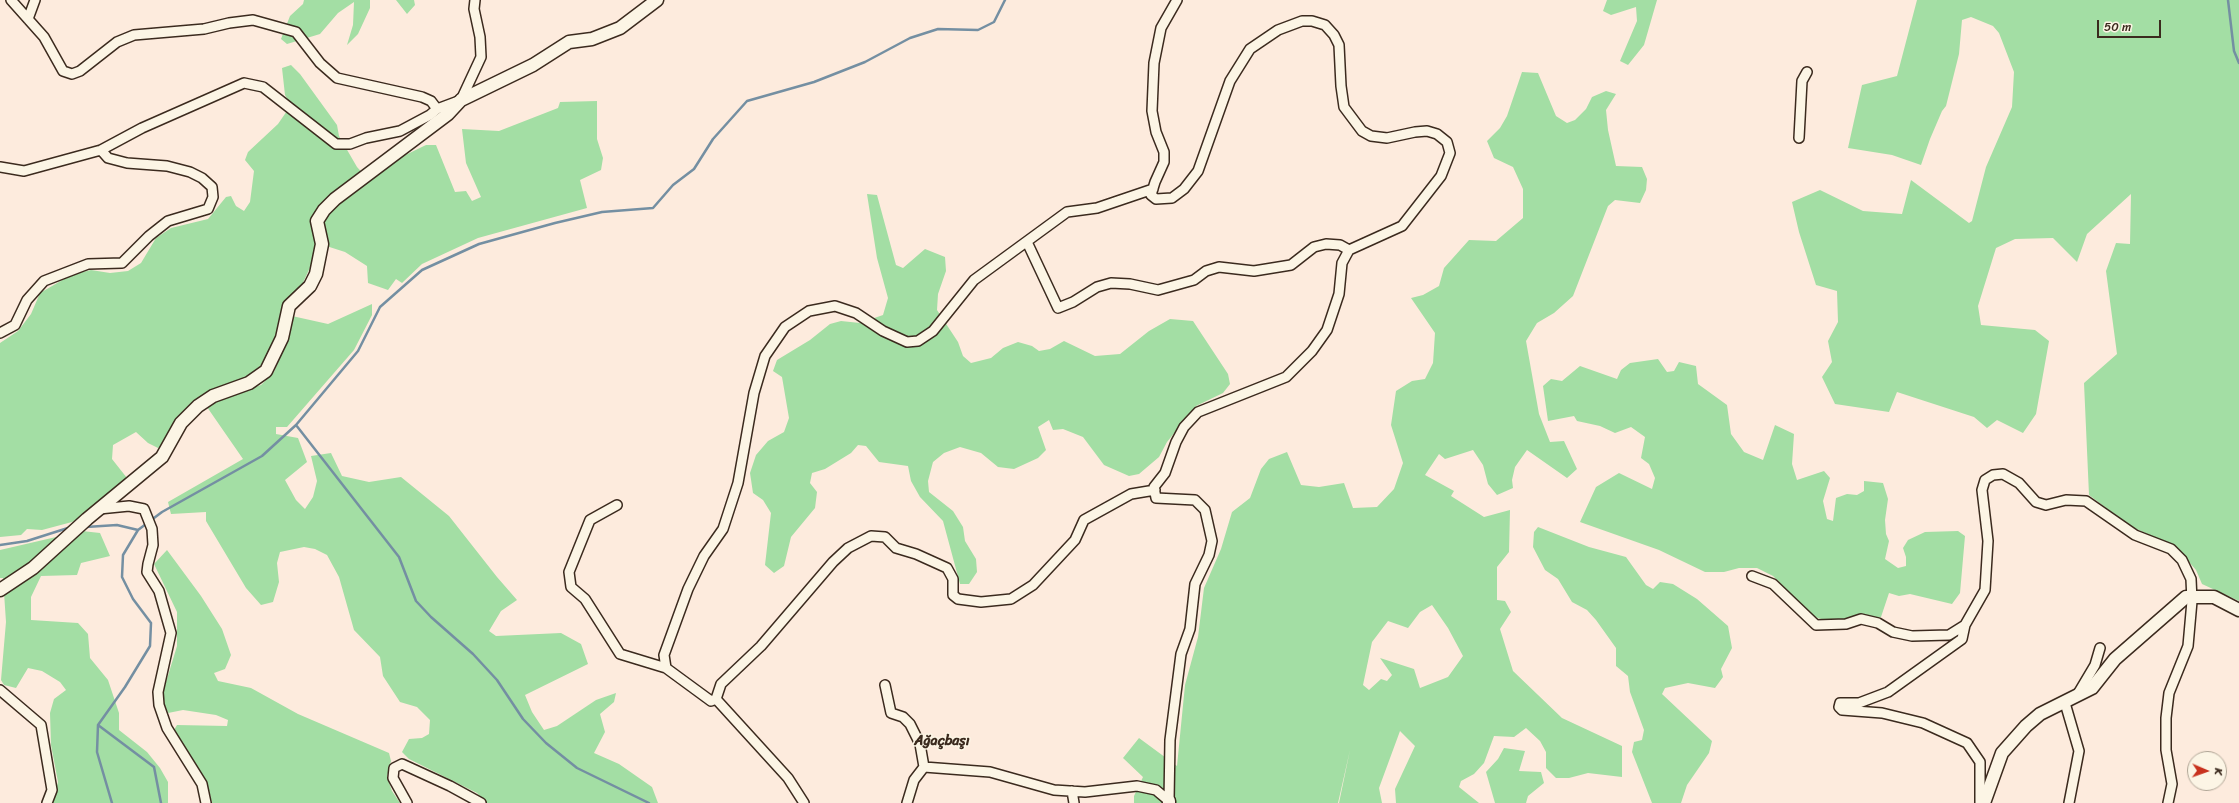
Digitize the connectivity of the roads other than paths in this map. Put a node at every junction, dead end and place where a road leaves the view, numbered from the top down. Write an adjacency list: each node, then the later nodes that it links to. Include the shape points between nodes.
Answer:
1 (11, 0): 6 (street)
2 (35, 0): 6 (street)
3 (475, 0): 8 (street, via 481,57)
4 (657, 0): 8 (street, via 620,28 592,40 569,42 534,65)
5 (1176, 0): 13 (street, via 1161,28 1154,63 1152,111 1156,132 1164,152 1164,162)
6 (28, 20): 9 (street, via 44,37 63,71 72,74 80,71 117,42 134,35 204,30 253,20 296,32 320,63 337,78 422,97 431,101)
7 (1807, 72): 10 (street, via 1802,81)
8 (461, 100): 9 (street); 19 (street, via 448,114 324,210 317,221 322,244 316,274 310,286 289,306 282,338 266,371 249,383 213,396 198,406 180,423 162,457)
9 (437, 109): 11 (street, via 400,131 350,144 336,144 263,87 244,82 142,128)
10 (1799, 138)
11 (101, 150): 12 (street, via 24,171); 16 (street, via 108,158 127,163 167,166 202,178 212,187 213,197 208,209 168,221 148,236 122,263 88,264 44,281 27,300 15,325)
12 (0, 167)
13 (1153, 189): 14 (street, via 1097,208 1067,212); 15 (street, via 1151,195 1156,199 1172,198 1184,189 1198,171 1230,81 1250,49 1278,30 1302,21 1326,25 1339,45 1344,107 1362,131 1371,136 1387,138 1427,131 1437,134 1447,142 1450,153 1441,176 1402,226)
14 (1027, 242): 15 (street, via 1058,308 1073,302 1097,286 1111,283 1158,290 1194,280 1206,271 1219,267 1254,271 1291,265 1314,247 1326,244 1340,245); 26 (street, via 974,280 933,331 918,341 907,342 883,331 856,313 835,306 809,311 785,326 765,356 754,393 738,483 723,529 704,556 688,589 664,655)
15 (1349, 250): 17 (street, via 1342,263 1339,294 1327,330 1312,351 1286,376 1198,412 1181,432 1165,473 1154,487)
16 (0, 333)
17 (1155, 490): 29 (street, via 1131,494 1084,520 1075,540 1033,585 1012,599 981,602 958,599 953,595 953,579 947,568 896,548 885,538 863,538 833,562 761,646 721,684); 33 (street, via 1156,498 1195,500 1205,510 1212,540 1209,555 1195,584 1190,629 1181,654 1170,740)
18 (617, 505): 26 (street, via 590,520 569,572 572,587 586,599 620,654)
19 (99, 509): 21 (street, via 34,568); 35 (street, via 129,506 144,509 152,530 153,545 148,572 159,591 171,633 158,692 159,705 167,728 202,784)
20 (1752, 576): 24 (street, via 1773,584 1816,625 1846,624 1861,619 1912,636 1950,635)
21 (0, 590)
22 (2192, 597): 23 (street, via 2214,597); 24 (street, via 2191,579 2182,560 2171,549 2135,535 2086,501 2066,500 2046,505 2036,502 2019,483 2003,474 1993,475 1985,480 1982,490 1988,541 1985,590); 30 (street, via 2186,598 2115,659 2092,688); 44 (street, via 2188,646 2169,693 2166,718 2166,750 2172,784)
23 (2239, 610)
24 (1965, 625): 41 (street, via 1962,640 1888,692 1859,703 1840,703 1839,707 1842,710 1882,713 1923,723 1967,743 1980,762)
25 (2100, 648): 30 (street, via 2096,665)
26 (666, 668): 29 (street, via 711,701)
27 (885, 685): 31 (street, via 891,713 903,717 910,724 920,744)
28 (0, 690): 34 (street, via 41,725 52,790)
29 (716, 699): 38 (street, via 788,778)
30 (2070, 700): 42 (street, via 2040,714 2002,753); 43 (street, via 2079,751)
31 (924, 767): 32 (street, via 990,772 1054,790); 39 (street, via 914,780)
32 (1072, 791): 33 (street, via 1137,786 1156,790); 40 (street)
33 (1169, 802)
34 (47, 803)
35 (206, 803)
36 (407, 803): 37 (street, via 393,778 394,768 402,764)
37 (481, 803)
38 (804, 803)
39 (907, 803)
40 (1074, 803)
41 (1980, 803)
42 (1984, 803)
43 (2069, 803)
44 (2168, 803)

